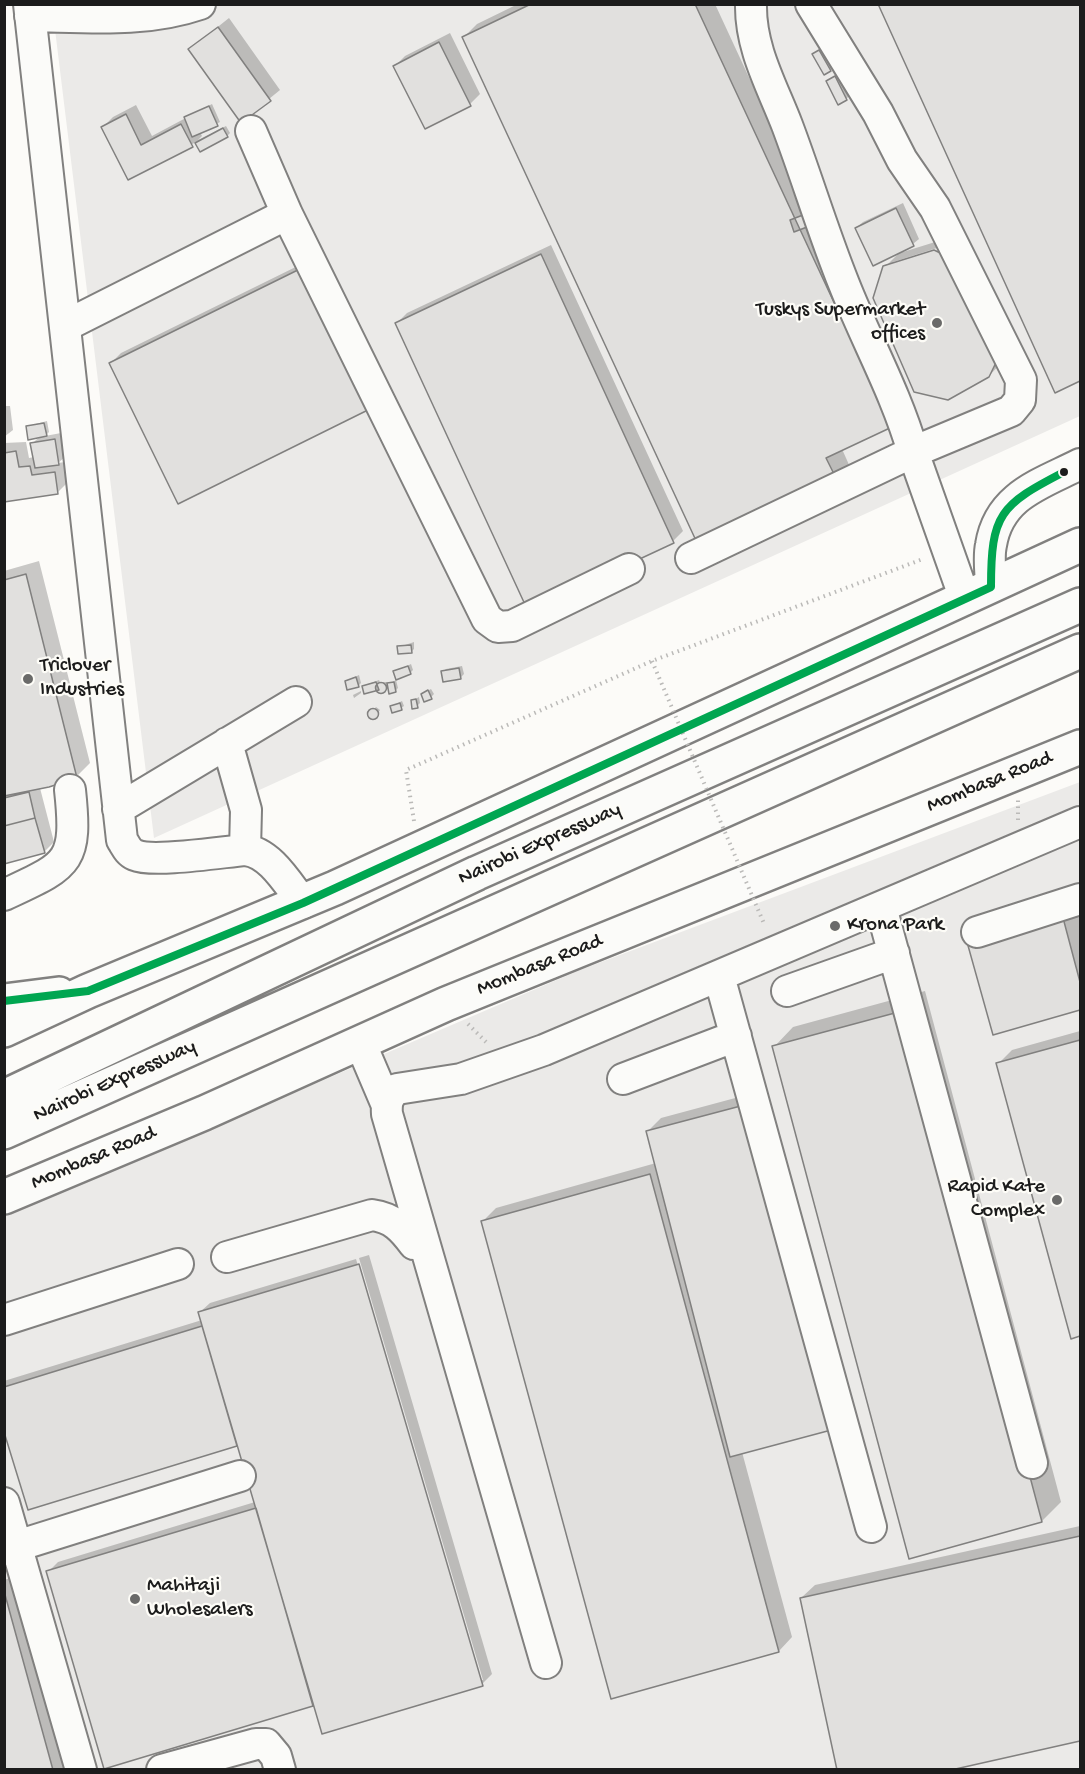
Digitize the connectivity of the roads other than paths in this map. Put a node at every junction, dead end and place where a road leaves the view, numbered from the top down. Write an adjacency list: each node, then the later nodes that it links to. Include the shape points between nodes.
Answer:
1 (200, 4): 4 (lane, via 135,17)
2 (751, 4): 8 (lane, via 751,27 764,68 844,284 896,400)
3 (811, 4): 8 (lane, via 902,160 935,208 1021,380 1020,400 1011,411)
4 (30, 10): 7 (lane)
5 (251, 131): 6 (lane)
6 (287, 214): 7 (lane); 12 (lane, via 487,619 498,627 512,627)
7 (65, 326): 20 (lane)
8 (913, 452): 11 (lane); 13 (lane, via 946,550)
9 (1080, 464): 13 (lane, via 1016,497 1004,508)
10 (1080, 545): 13 (highway)
11 (690, 558)
12 (629, 569)
13 (978, 593): 25 (highway)
14 (1080, 605): 37 (highway, Nairobi Expressway, via 477,873)
15 (1080, 651): 39 (highway, Nairobi Expressway)
16 (296, 702): 17 (lane)
17 (227, 743): 20 (lane); 22 (lane, via 246,810)
18 (1080, 745): 35 (highway, Mombasa Road)
19 (70, 790): 23 (lane, via 75,830 67,855 46,875)
20 (118, 809): 22 (lane, via 122,840 137,856)
21 (1080, 822): 26 (lane)
22 (245, 850): 25 (lane, via 267,860)
23 (4, 895)
24 (1080, 899): 27 (lane)
25 (303, 903): 30 (highway)
26 (881, 908): 28 (lane); 29 (lane)
27 (976, 932)
28 (894, 954): 31 (lane); 45 (lane)
29 (719, 976): 34 (lane); 38 (lane, via 544,1050 461,1079 397,1089)
30 (88, 991): 32 (highway); 33 (highway)
31 (787, 991)
32 (4, 1001)
33 (4, 1030)
34 (736, 1036): 36 (lane); 48 (lane)
35 (360, 1042): 38 (lane); 40 (highway, Mombasa Road)
36 (623, 1079)
37 (4, 1097)
38 (386, 1103): 41 (lane)
39 (4, 1132)
40 (4, 1197)
41 (424, 1243): 42 (lane, via 414,1244 393,1221 372,1215); 50 (lane)
42 (227, 1257)
43 (178, 1264): 44 (lane)
44 (4, 1320)
45 (1032, 1463)
46 (240, 1476): 49 (lane)
47 (4, 1503): 49 (lane)
48 (872, 1527)
49 (11, 1547): 51 (lane)
50 (546, 1663)
51 (81, 1770)
52 (162, 1770): 53 (lane, via 256,1744 266,1744 272,1750)
53 (279, 1770)

